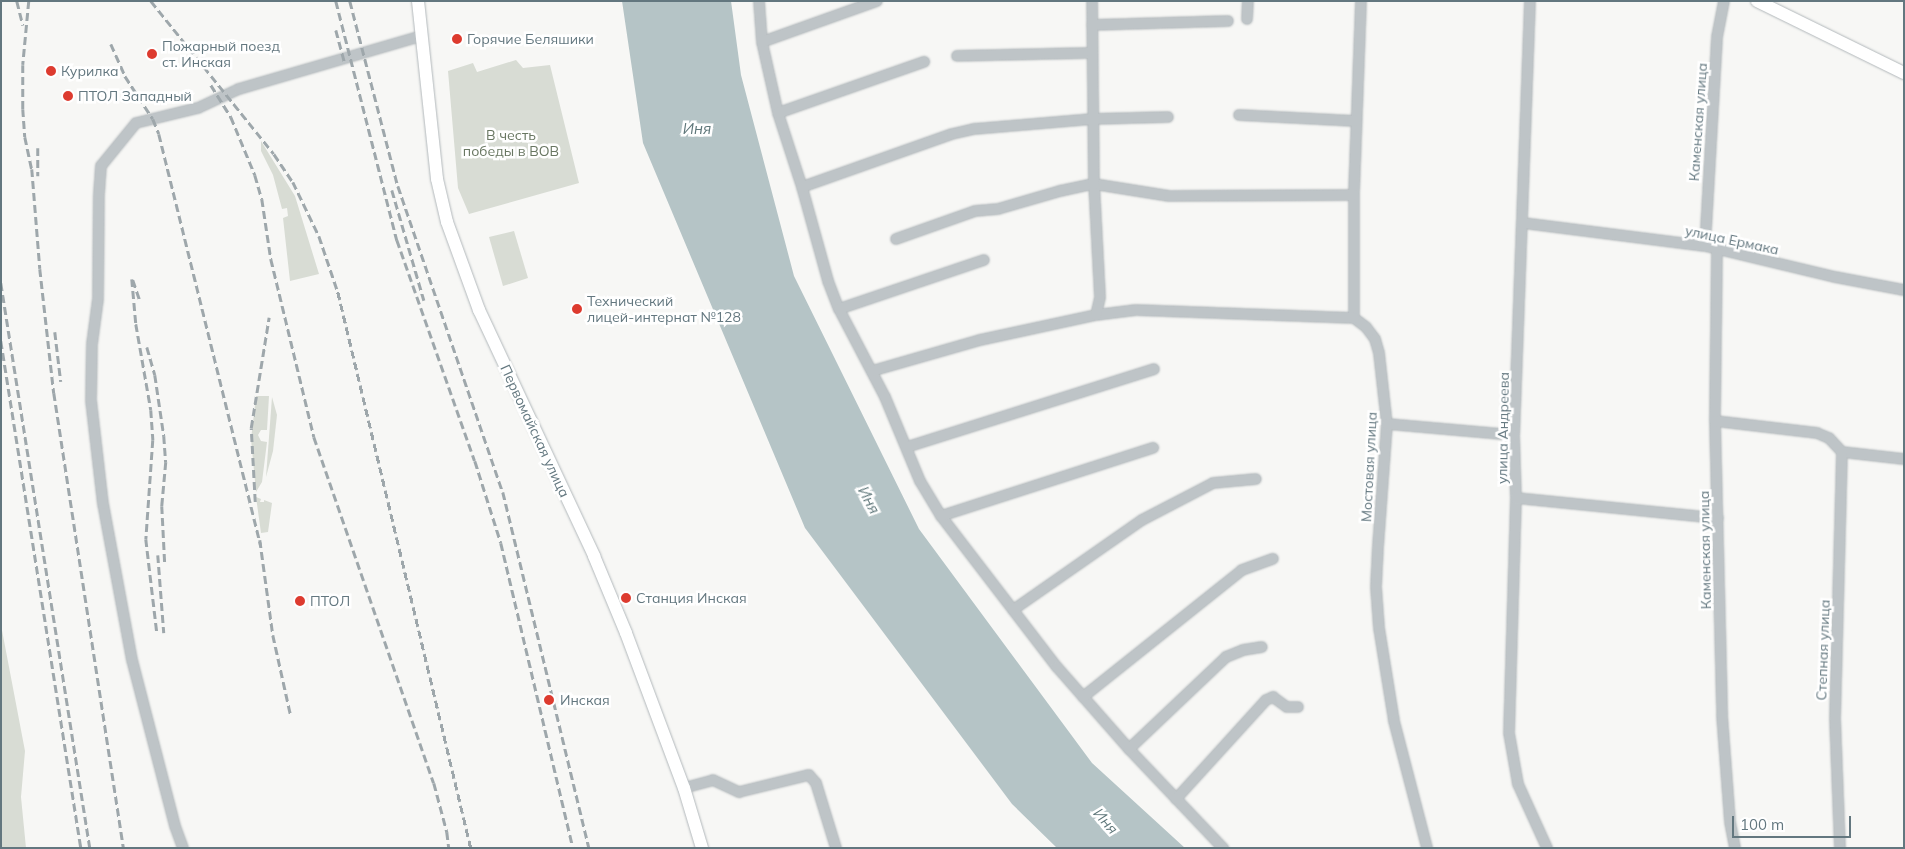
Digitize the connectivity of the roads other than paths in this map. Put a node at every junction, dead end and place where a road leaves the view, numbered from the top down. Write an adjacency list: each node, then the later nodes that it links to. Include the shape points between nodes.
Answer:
1 (418, 1): 13 (main road, Первомайская улица)
2 (759, 1): 14 (street)
3 (877, 1): 14 (street)
4 (1092, 1): 12 (street)
5 (1248, 1): 10 (street)
6 (1361, 1): 23 (street)
7 (1530, 1): 27 (street, улица Андреева)
8 (1724, 1): 29 (street, Каменская улица, via 1717,37)
9 (1757, 1): 18 (main road)
10 (1247, 19)
11 (1228, 21): 12 (street)
12 (1092, 25): 15 (street)
13 (422, 36): 55 (main road, Первомайская улица, via 437,179 447,222 479,310 597,564); 57 (street, via 239,90 198,108 136,123 101,166 92,409 104,504 132,660)
14 (762, 42): 19 (street)
15 (1092, 53): 16 (street); 22 (street)
16 (957, 56)
17 (924, 62): 19 (street)
18 (1904, 73)
19 (778, 113): 25 (street)
20 (1239, 115): 23 (street)
21 (1168, 117): 22 (street)
22 (1093, 119): 24 (street); 25 (street, via 974,129 952,134)
23 (1356, 121): 26 (street)
24 (1094, 184): 26 (street, via 1169,196); 28 (street, via 998,209 975,211); 34 (street, via 1100,296)
25 (802, 187): 33 (street)
26 (1354, 195): 35 (street)
27 (1523, 223): 29 (street, улица Ермака); 40 (street, улица Андреева)
28 (896, 239)
29 (1704, 246): 30 (street, улица Ермака)
30 (1717, 250): 32 (street, улица Ермака); 38 (street, Каменская улица)
31 (984, 260): 33 (street)
32 (1904, 290)
33 (839, 309): 37 (street)
34 (1096, 315): 35 (street, via 1136,310); 37 (street, via 980,340)
35 (1354, 318): 39 (street, Мостовая улица, via 1375,339 1380,353)
36 (1154, 369): 41 (street)
37 (872, 371): 41 (street)
38 (1715, 421): 43 (street, via 1816,433 1829,438); 48 (street, Каменская улица)
39 (1387, 424): 40 (street); 61 (street, Мостовая улица, via 1376,587 1379,628 1394,721)
40 (1514, 435): 46 (street, улица Андреева)
41 (908, 447): 47 (street, via 920,481)
42 (1153, 448): 47 (street)
43 (1842, 452): 44 (street); 64 (street, Степная улица, via 1835,719)
44 (1904, 459)
45 (1256, 479): 50 (street, via 1214,484 1142,520)
46 (1516, 498): 48 (street); 62 (street, улица Андреева, via 1509,733 1518,784)
47 (941, 516): 50 (street)
48 (1718, 518): 63 (street, Каменская улица, via 1722,715)
49 (1273, 559): 52 (street, via 1242,570)
50 (1014, 610): 52 (street)
51 (1262, 647): 54 (street, via 1226,657)
52 (1084, 697): 54 (street)
53 (1298, 707): 56 (street, via 1287,707 1273,697 1266,700)
54 (1129, 748): 56 (street)
55 (684, 788): 58 (main road, Первомайская улица); 59 (street, via 714,780 739,792 809,775 816,783)
56 (1176, 799): 60 (street)
57 (183, 848)
58 (702, 848)
59 (836, 848)
60 (1223, 848)
61 (1427, 848)
62 (1548, 848)
63 (1735, 848)
64 (1840, 848)

